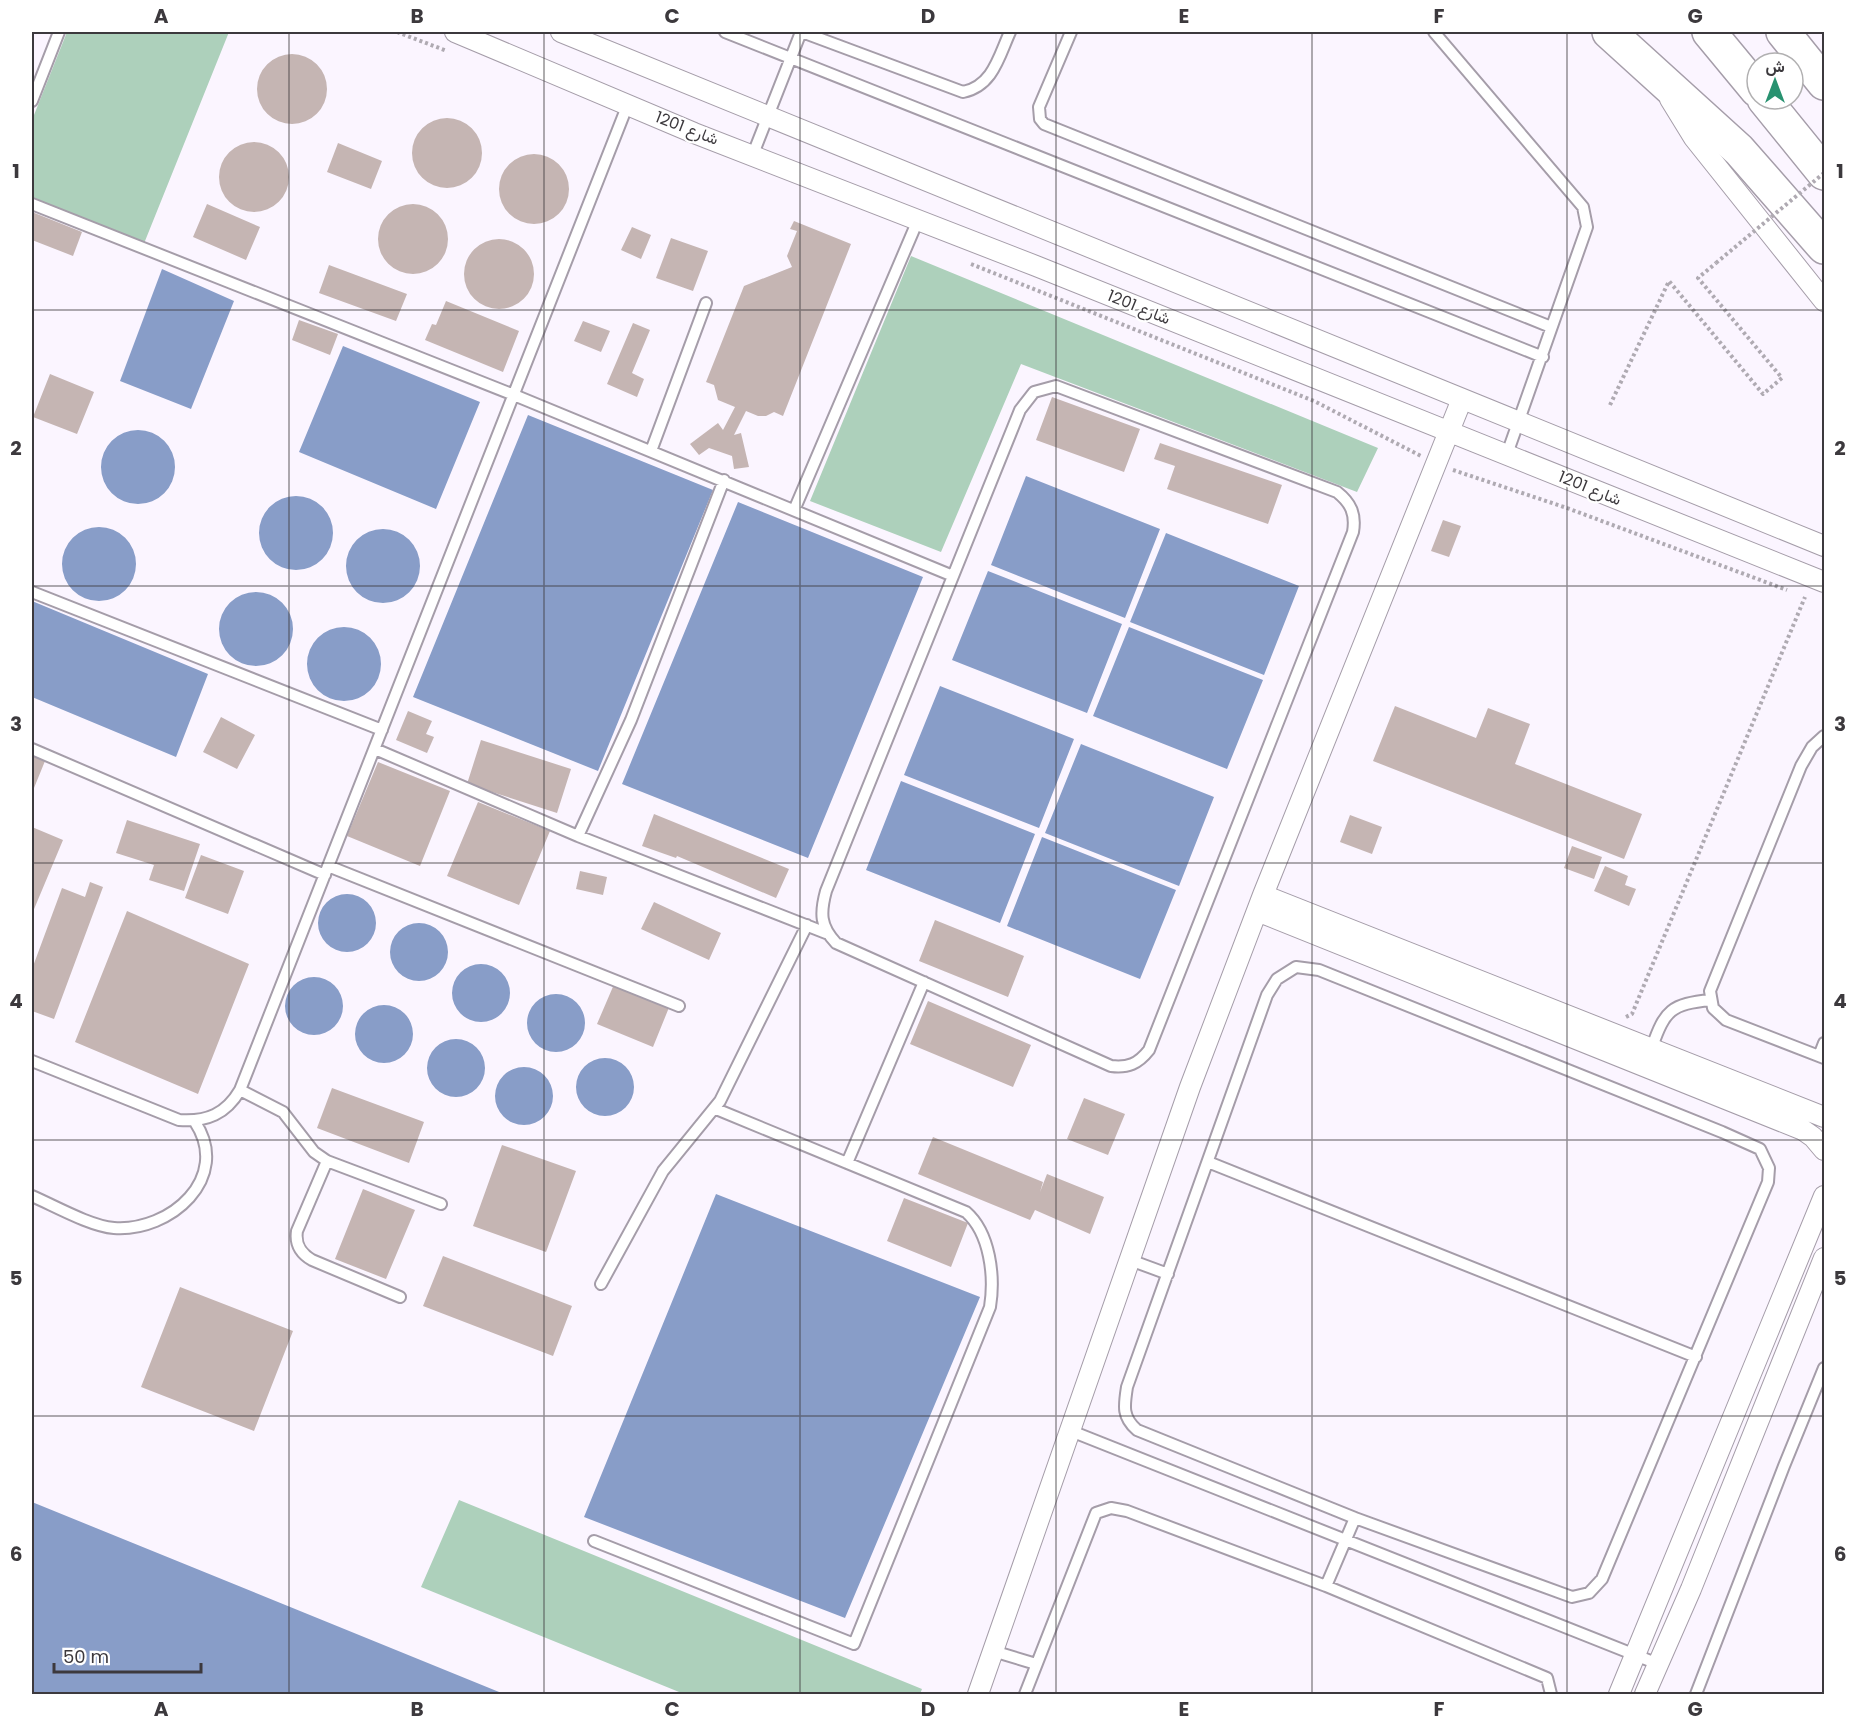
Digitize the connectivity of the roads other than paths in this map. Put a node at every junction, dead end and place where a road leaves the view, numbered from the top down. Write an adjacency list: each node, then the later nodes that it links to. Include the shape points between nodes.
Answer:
1 (59, 32): 16 (lane)
2 (455, 32): 17 (street, شارع 1201)
3 (561, 32): 19 (street, شارع 1201)
4 (725, 32): 12 (lane)
5 (801, 32): 6 (lane, via 963,92 985,83); 12 (lane)
6 (1010, 32)
7 (1071, 32): 27 (lane, via 1039,107 1044,124)
8 (1434, 32): 27 (lane, via 1583,207 1587,226)
9 (1609, 32): 14 (highway)
10 (1709, 32): 13 (highway)
11 (1783, 32): 15 (highway)
12 (791, 58): 19 (lane); 28 (lane)
13 (1745, 76)
14 (1663, 82): 24 (highway, via 1739,150); 25 (street, via 1694,138)
15 (1824, 83)
16 (32, 101)
17 (628, 105): 20 (street, شارع 1201); 29 (lane)
18 (1774, 111): 21 (highway)
19 (768, 117): 20 (lane); 30 (street, شارع 1201)
20 (753, 154): 23 (street, شارع 1201)
21 (1824, 173)
22 (32, 204): 29 (lane)
23 (918, 220): 32 (street, شارع 1201); 36 (lane)
24 (1824, 246)
25 (1824, 301)
26 (706, 303): 33 (lane)
27 (1551, 327): 28 (lane)
28 (1543, 357): 31 (lane)
29 (514, 395): 33 (lane); 41 (lane)
30 (1462, 399): 31 (street, شارع 1201); 32 (street)
31 (1519, 422): 34 (lane); 37 (street, شارع 1201)
32 (1449, 432): 34 (street, شارع 1201); 47 (street)
33 (651, 451): 35 (lane)
34 (1507, 454): 39 (street, شارع 1201)
35 (724, 480): 36 (lane); 45 (lane, via 631,720)
36 (795, 508): 38 (lane)
37 (1824, 546)
38 (953, 576): 49 (lane, via 826,891 821,919); 50 (lane, via 1020,410 1034,392 1044,387 1067,389 1337,492 1346,499 1355,520 1149,1050 1142,1059 1122,1067 1110,1066)
39 (1824, 582)
40 (32, 592): 41 (lane)
41 (382, 730): 44 (lane)
42 (1824, 736): 51 (lane, via 1801,766 1713,983)
43 (32, 749): 46 (lane)
44 (375, 749): 45 (lane); 46 (lane)
45 (578, 836): 48 (lane)
46 (327, 870): 52 (lane); 57 (lane)
47 (1260, 903): 54 (street); 61 (street, via 1803,1130); 69 (street)
48 (807, 925): 49 (lane); 58 (lane)
49 (826, 933): 50 (lane, via 836,943)
50 (924, 982): 64 (lane)
51 (1710, 1000): 54 (lane, via 1671,1009 1660,1024); 55 (lane, via 1726,1020)
52 (679, 1006)
53 (1824, 1043): 55 (lane)
54 (1652, 1047): 59 (street)
55 (1822, 1057)
56 (32, 1061): 60 (lane, via 163,1116)
57 (240, 1090): 60 (lane, via 224,1111); 62 (lane, via 283,1112 314,1152)
58 (716, 1109): 64 (lane); 71 (lane, via 663,1171)
59 (1824, 1117)
60 (195, 1122): 65 (lane, via 208,1154 204,1176 192,1195 158,1218 115,1228)
61 (1824, 1150)
62 (327, 1161): 67 (lane); 72 (lane, via 297,1231 300,1251 312,1260)
63 (1208, 1162): 70 (lane); 73 (lane); 73 (lane, via 1272,987 1296,967 1319,970 1760,1149 1769,1168 1768,1182)
64 (847, 1163): 78 (lane, via 966,1212 983,1237 992,1283 986,1318 854,1644)
65 (32, 1196)
66 (1824, 1196): 81 (street)
67 (441, 1204)
68 (1824, 1258): 83 (street)
69 (1130, 1260): 70 (lane); 75 (street)
70 (1168, 1274): 76 (lane, via 1127,1387 1126,1421 1137,1430)
71 (602, 1284)
72 (400, 1297)
73 (1696, 1357): 76 (lane, via 1602,1579 1589,1593 1572,1597)
74 (1824, 1368): 89 (lane)
75 (1071, 1431): 77 (lane); 80 (street)
76 (1355, 1518): 77 (lane)
77 (1347, 1540): 79 (lane); 81 (lane)
78 (594, 1541)
79 (1326, 1586): 82 (lane, via 1110,1508 1096,1513); 86 (lane, via 1547,1678)
80 (993, 1651): 82 (lane); 84 (street)
81 (1635, 1656): 83 (lane); 87 (street)
82 (1036, 1664): 85 (lane)
83 (1658, 1664): 88 (street)
84 (978, 1695)
85 (1025, 1695)
86 (1551, 1695)
87 (1619, 1695)
88 (1645, 1695)
89 (1696, 1695)

